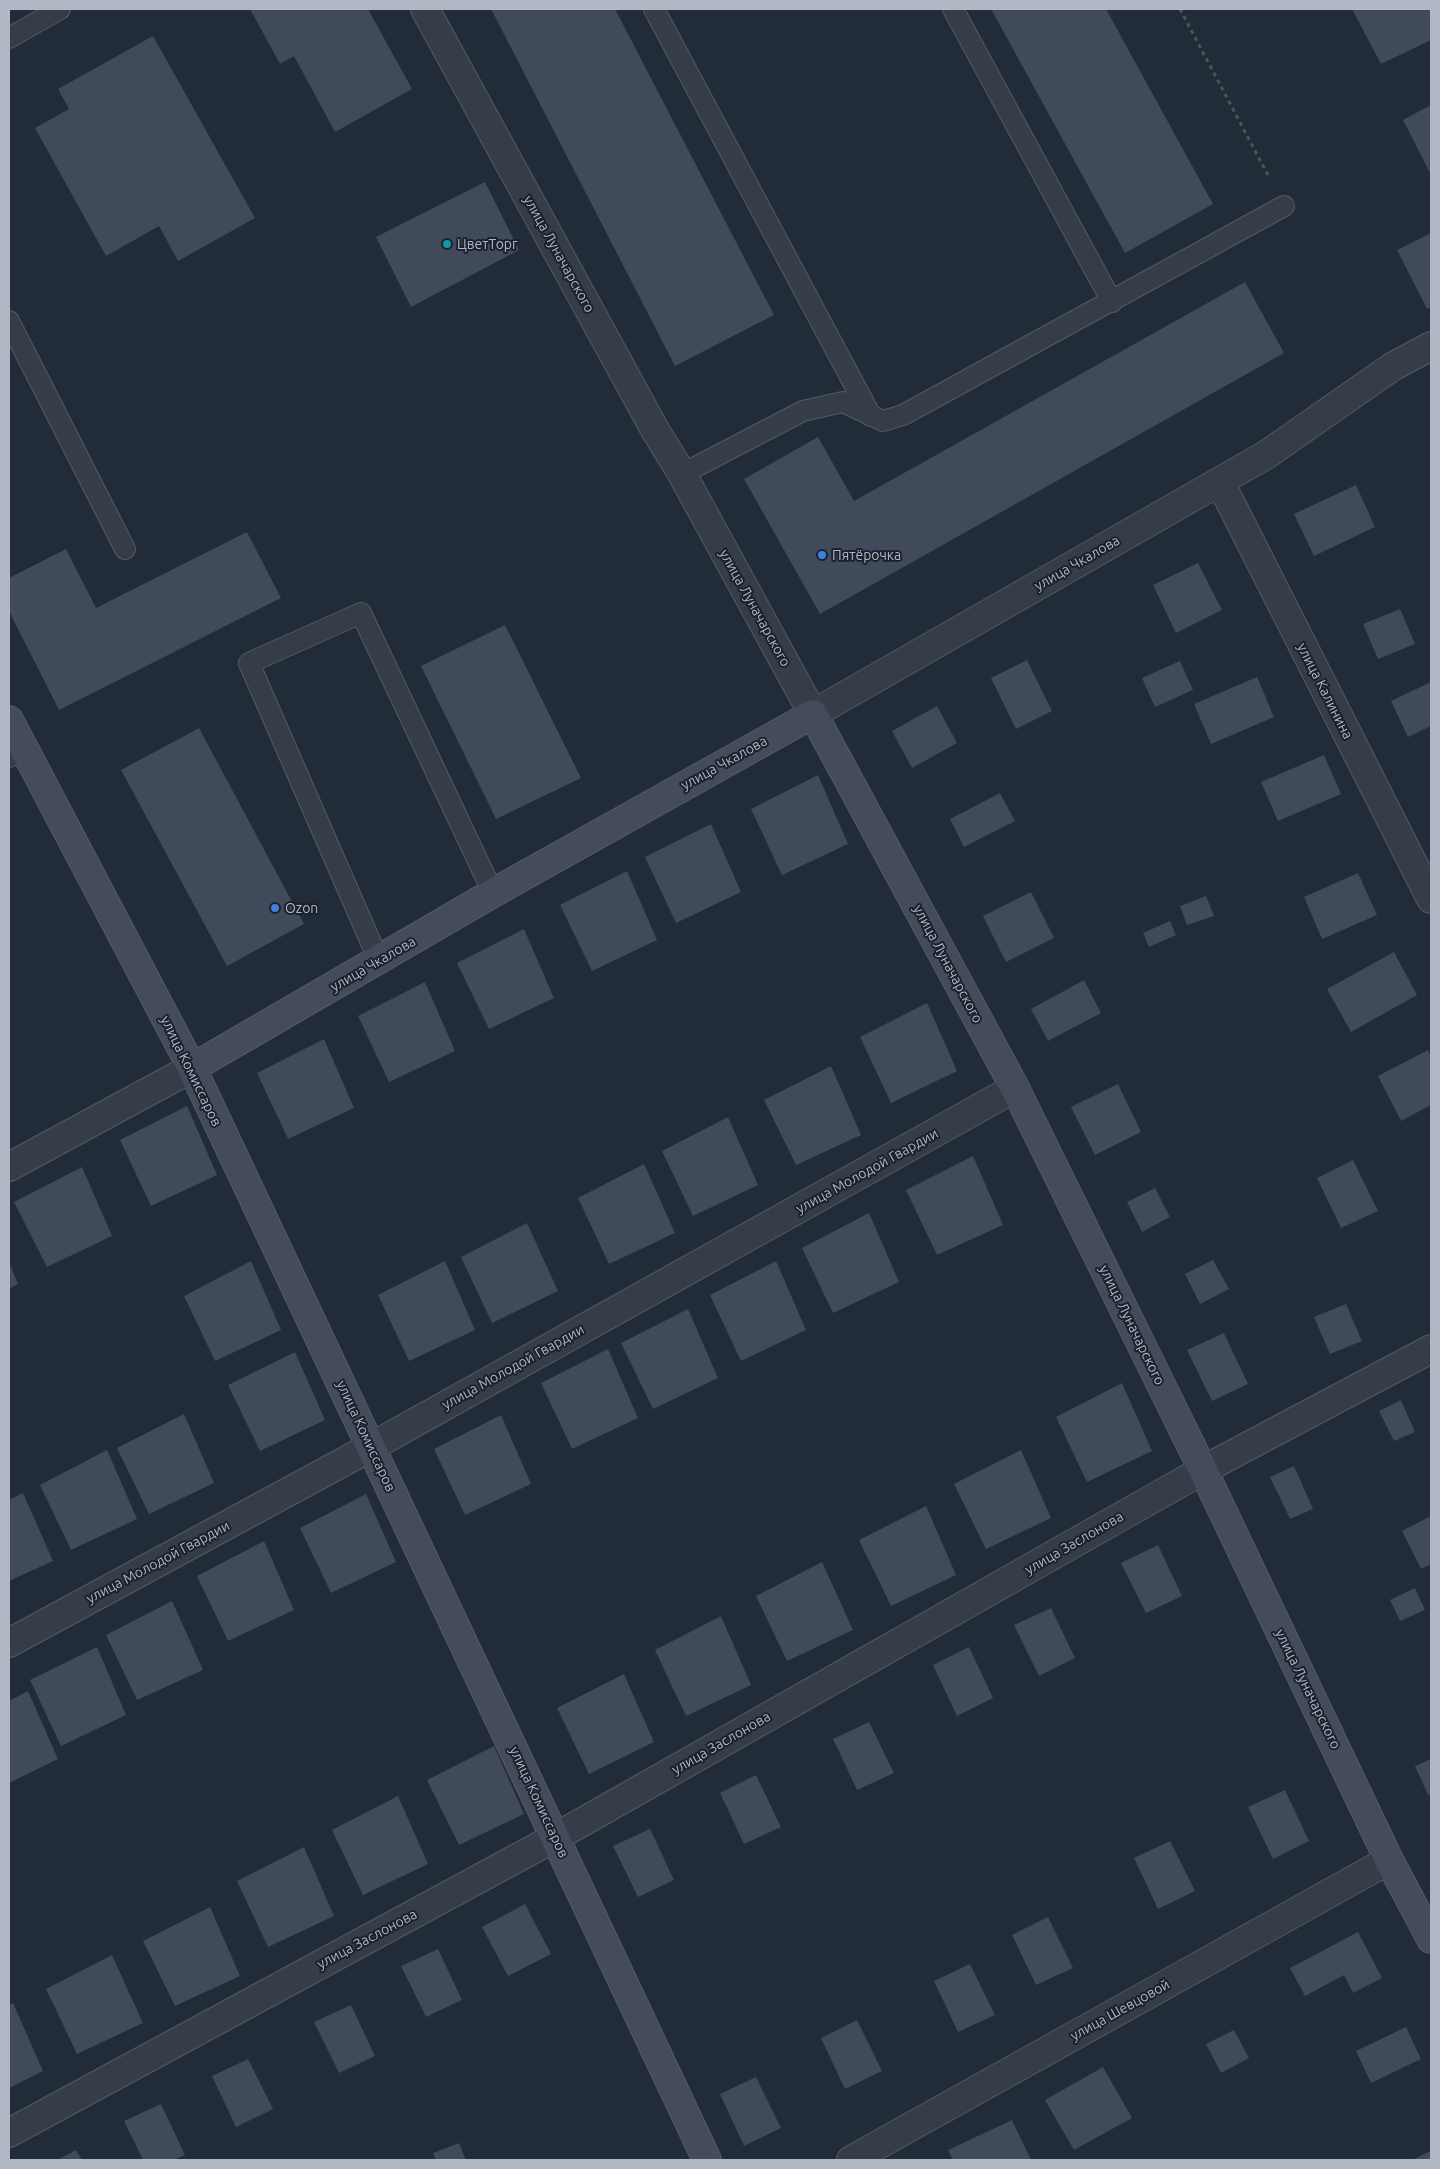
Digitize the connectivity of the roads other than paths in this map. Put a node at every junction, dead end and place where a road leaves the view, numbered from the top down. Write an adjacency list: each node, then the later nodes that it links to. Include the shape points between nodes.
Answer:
1 (60, 9): 5 (lane)
2 (425, 9): 11 (street, улица Луначарского)
3 (654, 9): 10 (lane)
4 (953, 9): 7 (lane)
5 (9, 38)
6 (1284, 206): 7 (lane)
7 (1112, 302): 10 (lane, via 903,415 883,421)
8 (9, 321): 13 (lane)
9 (1431, 346): 12 (street, улица Чкалова, via 1392,367 1266,455)
10 (871, 416): 11 (lane, via 843,402 803,410)
11 (682, 474): 14 (street, улица Луначарского)
12 (1220, 482): 14 (street, улица Чкалова); 18 (street, улица Калинина)
13 (126, 549)
14 (813, 714): 17 (main road, улица Чкалова); 21 (main road, улица Луначарского)
15 (9, 720): 16 (main road, улица Комиссаров)
16 (17, 753): 20 (main road, улица Комиссаров)
17 (493, 894): 19 (main road, улица Чкалова); 19 (lane, via 361,613 249,663)
18 (1431, 899)
19 (379, 961): 20 (main road, улица Чкалова)
20 (192, 1068): 22 (street, улица Чкалова); 24 (main road, улица Комиссаров)
21 (1015, 1088): 24 (street, улица Молодой Гвардии); 25 (main road, улица Луначарского)
22 (9, 1167)
23 (1431, 1349): 25 (street, улица Заслонова)
24 (371, 1446): 26 (street, улица Молодой Гвардии); 27 (main road, улица Комиссаров)
25 (1203, 1470): 27 (street, улица Заслонова); 28 (main road, улица Луначарского)
26 (9, 1643)
27 (556, 1837): 30 (street, улица Заслонова); 31 (main road, улица Комиссаров)
28 (1389, 1860): 29 (main road, улица Луначарского); 32 (street, улица Шевцовой)
29 (1431, 1939)
30 (9, 2133)
31 (707, 2160)
32 (851, 2160)

